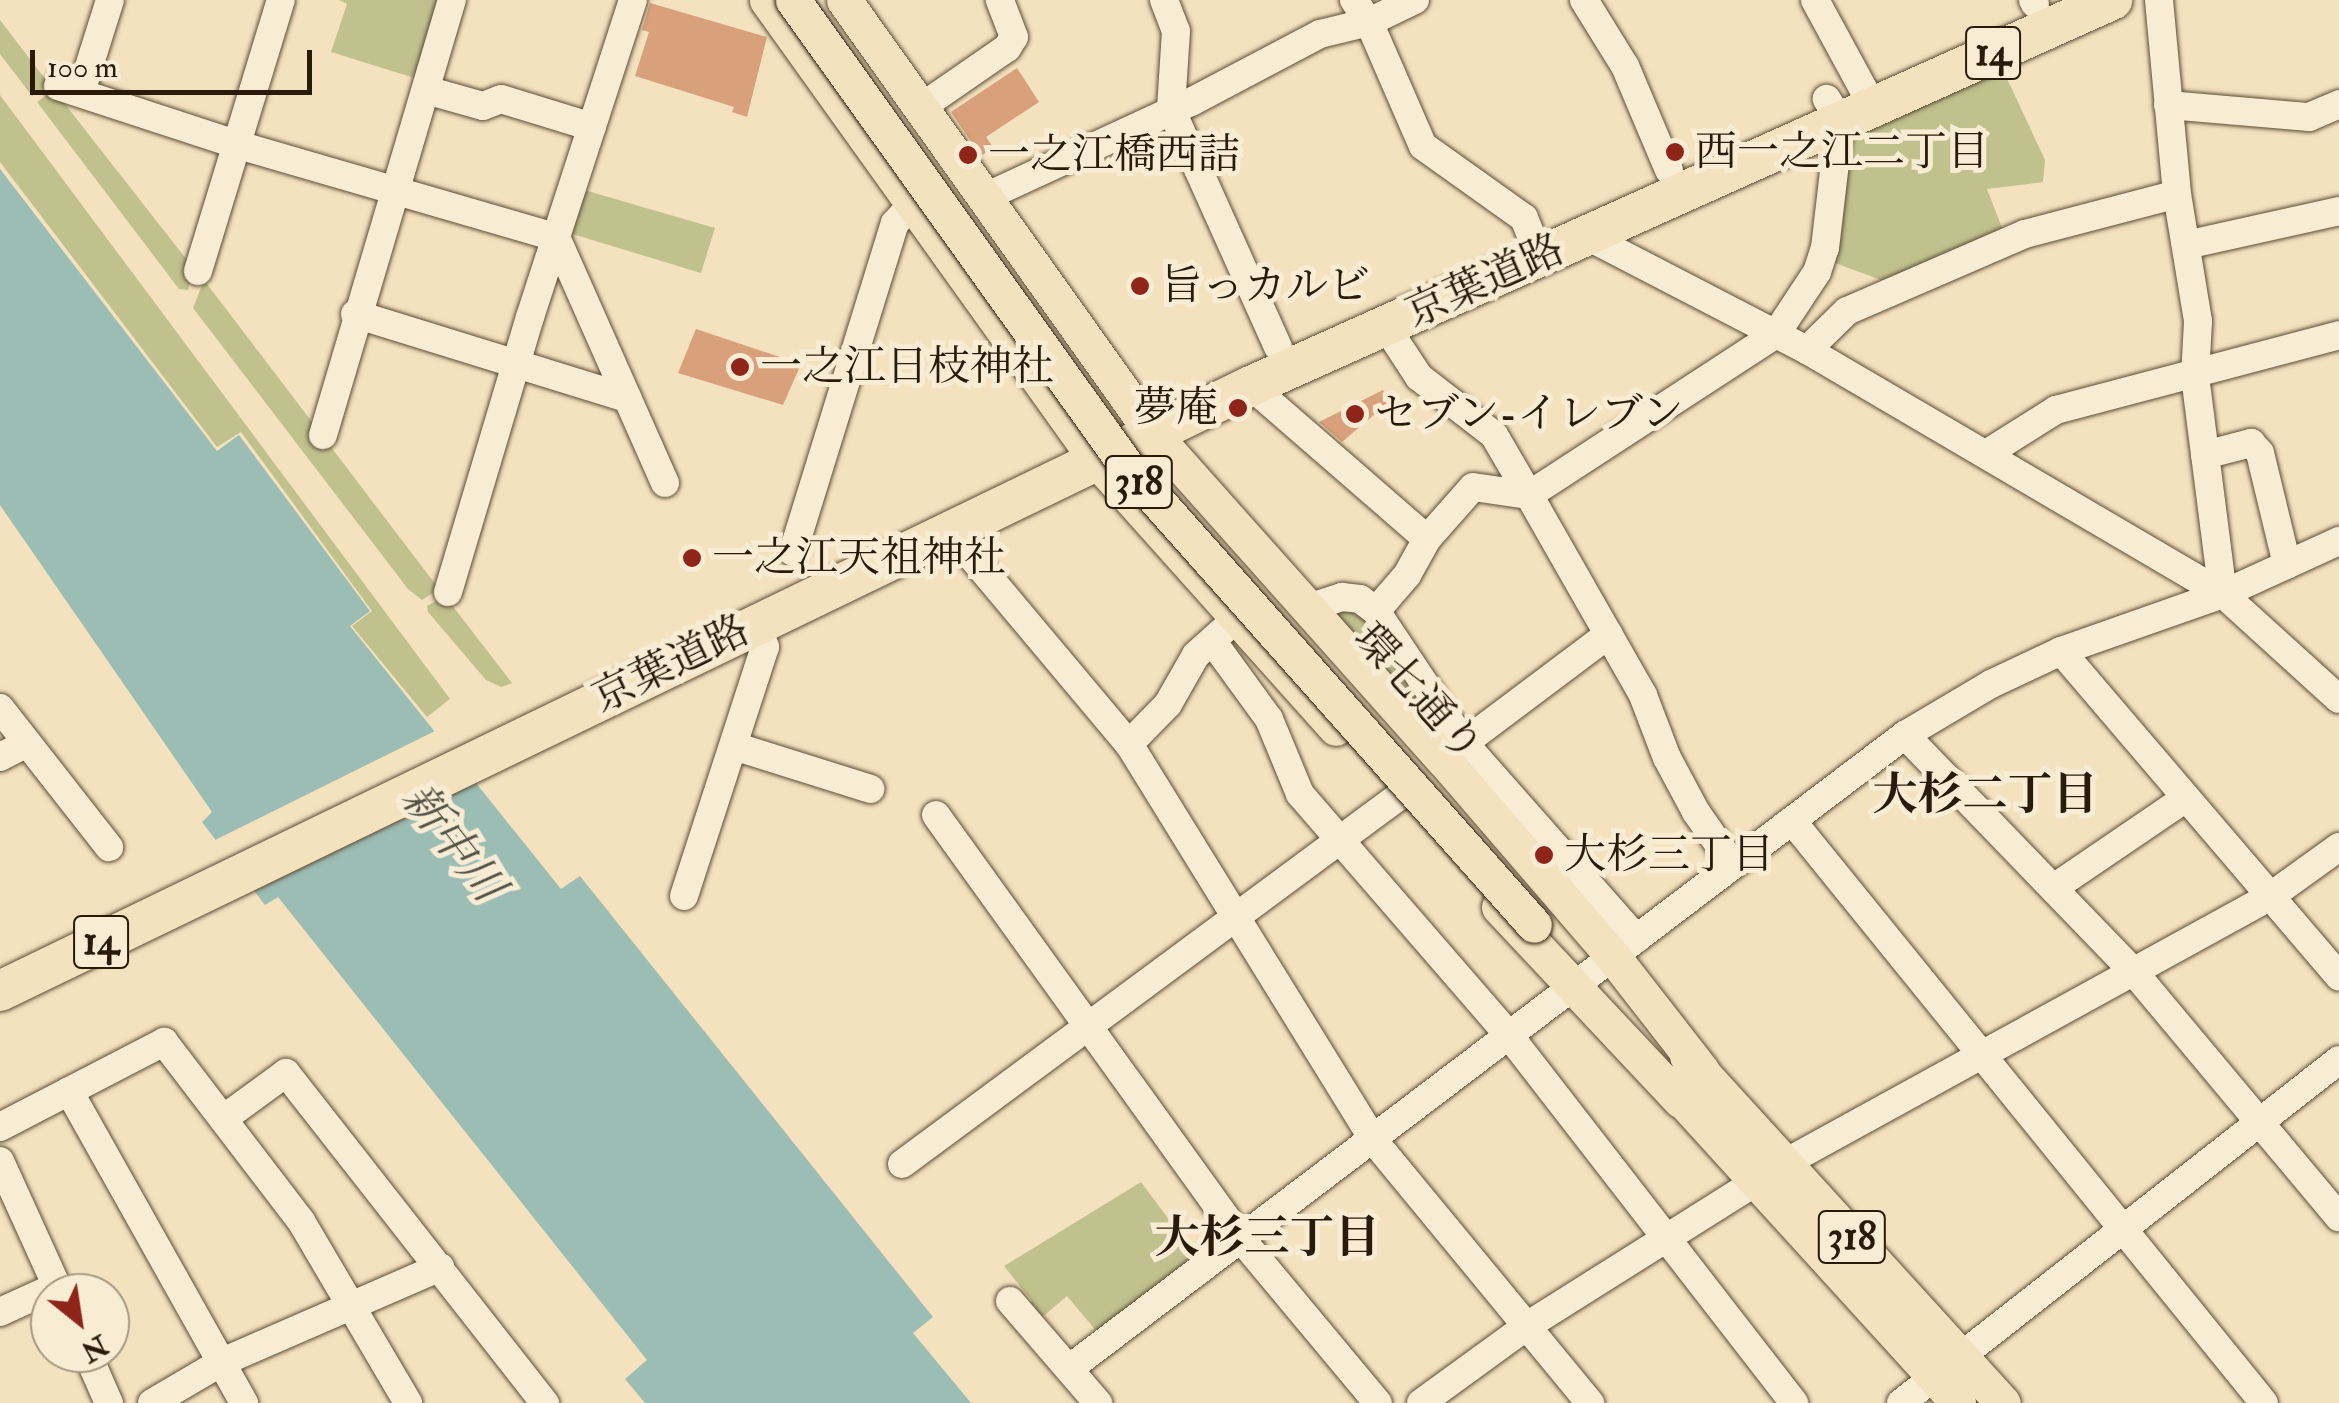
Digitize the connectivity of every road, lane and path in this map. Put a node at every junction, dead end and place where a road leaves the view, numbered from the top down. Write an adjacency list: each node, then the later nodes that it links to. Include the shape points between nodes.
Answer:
1 (110, 0): 25 (street, via 69,89)
2 (280, 0): 25 (street)
3 (452, 0): 18 (street)
4 (633, 0): 24 (street)
5 (767, 0): 30 (main road, 318)
6 (793, 0): 89 (main road, 環七通り / 318, bridge, via 1128,468)
7 (817, 0): 89 (main road, 環七通り / 318, via 1156,467)
8 (844, 0): 22 (main road)
9 (1000, 0): 22 (street, via 1014,37 1008,48)
10 (1164, 0): 23 (street, via 1176,31)
11 (1416, 0): 17 (street)
12 (1584, 0): 26 (street, via 1625,66)
13 (1815, 0): 19 (street)
14 (2112, 0): 19 (highway, 京葉道路 / 14)
15 (2160, 0): 20 (street)
16 (2038, 1): 19 (highway, 京葉道路 / 14)
17 (1362, 11): 23 (street); 32 (street, via 1424,146 1524,218)
18 (426, 90): 24 (street, via 483,106 501,98); 27 (street)
19 (1850, 103): 26 (highway, 京葉道路 / 14); 33 (highway, 京葉道路 / 14); 39 (street, via 1818,272)
20 (2168, 104): 21 (street, via 2309,117); 28 (street)
21 (2339, 104)
22 (920, 108): 29 (main road)
23 (1172, 110): 29 (street); 41 (street)
24 (592, 127): 34 (street)
25 (235, 144): 27 (street); 36 (street)
26 (1669, 170): 32 (highway, 京葉道路 / 14)
27 (396, 192): 34 (street); 37 (street)
28 (2177, 194): 35 (street); 42 (street, via 2025,234 1847,311)
29 (984, 198): 47 (main road)
30 (912, 204): 49 (main road, 318); 57 (street, via 895,222)
31 (2339, 211): 35 (street)
32 (1530, 233): 41 (highway, 京葉道路 / 14)
33 (1587, 236): 38 (highway, 京葉道路 / 14); 39 (street)
34 (556, 237): 43 (street); 46 (street)
35 (2186, 246): 44 (street, via 2198,321)
36 (198, 271)
37 (355, 314): 43 (street); 48 (street)
38 (1385, 325): 45 (highway, 京葉道路 / 14); 53 (street, via 1419,378 1494,435)
39 (1776, 334): 42 (street); 53 (street)
40 (2339, 335): 44 (street)
41 (1278, 346): 47 (highway, 京葉道路 / 14)
42 (1807, 350): 50 (street)
43 (516, 364): 46 (street); 59 (street)
44 (2194, 376): 50 (street, via 2056,410); 51 (street)
45 (1251, 386): 47 (highway, 京葉道路 / 14); 55 (street)
46 (628, 398): 52 (street)
47 (1144, 422): 49 (highway, 京葉道路 / 14); 61 (main road)
48 (322, 434)
49 (1088, 450): 54 (highway, 京葉道路 / 14); 64 (main road, 318); 69 (highway, 京葉道路 / 14)
50 (1986, 454): 60 (street)
51 (2205, 455): 58 (street, via 2251,443 2260,452); 60 (street)
52 (665, 484)
53 (1530, 495): 55 (street, via 1472,487); 65 (street)
54 (950, 531): 63 (highway, 京葉道路 / 14); 72 (street)
55 (1427, 539): 62 (street)
56 (2339, 541): 58 (street)
57 (793, 552)
58 (2287, 564): 60 (street)
59 (448, 592)
60 (2222, 594): 66 (street); 67 (street)
61 (1308, 608): 62 (street, via 1342,596); 74 (main road)
62 (1376, 612): 74 (street)
63 (757, 624): 69 (highway, 京葉道路 / 14); 73 (street, via 765,647)
64 (1224, 629): 72 (street, via 1196,654 1168,704); 77 (main road, 318); 81 (street, via 1300,794)
65 (1609, 634): 74 (street); 84 (street, via 1667,758)
66 (2061, 651): 70 (street); 78 (street)
67 (2339, 699)
68 (0, 708): 71 (street)
69 (512, 729): 85 (highway, 京葉道路 / 14)
70 (1905, 735): 80 (street); 86 (street)
71 (27, 742): 75 (street); 83 (street)
72 (1128, 744): 90 (street)
73 (734, 746): 76 (street); 87 (street)
74 (1454, 751): 92 (main road)
75 (0, 756)
76 (870, 789)
77 (1398, 797): 81 (street); 92 (main road, 318)
78 (2186, 798): 86 (street); 88 (street)
79 (936, 815): 96 (street)
80 (1793, 822): 84 (street); 98 (street)
81 (1342, 841): 90 (street); 97 (street)
82 (2339, 847): 88 (street)
83 (109, 848)
84 (1733, 865): 92 (street)
85 (194, 884): 91 (highway, 京葉道路 / 14); 95 (highway, 京葉道路 / 14)
86 (2056, 887): 93 (street)
87 (684, 896)
88 (2270, 896): 93 (street); 94 (street)
89 (1542, 918): 92 (main road, 環七通り / 318)
90 (1235, 920): 96 (street); 104 (street)
91 (0, 966)
92 (1602, 967): 97 (street); 107 (main road, 318, via 1702,1071); 107 (main road, 318, via 1680,1100)
93 (2132, 971): 98 (street); 102 (street)
94 (2339, 976)
95 (0, 991)
96 (1088, 1028): 106 (street); 110 (street)
97 (1511, 1038): 104 (street); 111 (street)
98 (1979, 1053): 107 (street); 109 (street)
99 (2339, 1060): 102 (street)
100 (70, 1091): 101 (street, via 164,1042); 103 (street); 119 (street)
101 (223, 1119): 112 (street, via 286,1074); 116 (street, via 301,1221)
102 (2258, 1122): 108 (street); 109 (street)
103 (0, 1127)
104 (1374, 1141): 110 (street); 118 (street)
105 (0, 1161): 113 (street)
106 (902, 1164)
107 (1771, 1172): 111 (street); 122 (main road, 318)
108 (2339, 1217)
109 (2122, 1232): 122 (street); 135 (street)
110 (1242, 1240): 120 (street); 129 (street)
111 (1665, 1240): 118 (street); 132 (street)
112 (440, 1267): 116 (street); 127 (street)
113 (52, 1273)
114 (30, 1300): 117 (street)
115 (1010, 1301): 120 (street)
116 (350, 1305): 119 (street); 126 (street)
117 (0, 1312)
118 (1527, 1326): 130 (street); 131 (street)
119 (222, 1362): 124 (street); 125 (street)
120 (1070, 1368): 128 (street)
121 (96, 1373): 123 (street)
122 (1951, 1379): 133 (street); 134 (main road, 318)
123 (109, 1403)
124 (152, 1403)
125 (244, 1403)
126 (408, 1403)
127 (546, 1403)
128 (1098, 1403)
129 (1378, 1403)
130 (1421, 1403)
131 (1590, 1403)
132 (1794, 1403)
133 (1900, 1403)
134 (2003, 1403)
135 (2264, 1403)

